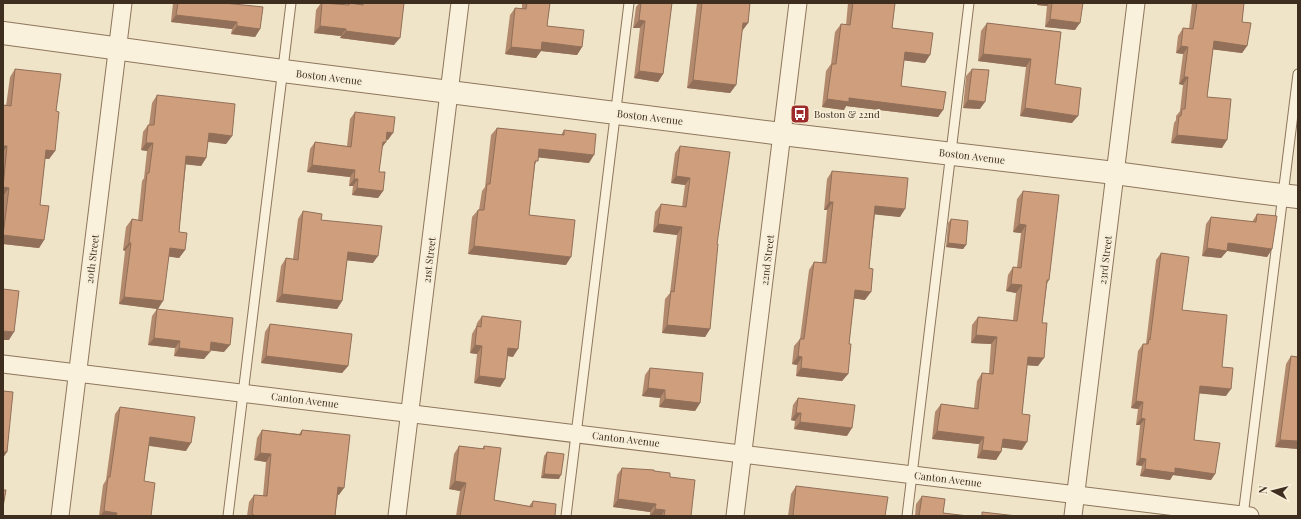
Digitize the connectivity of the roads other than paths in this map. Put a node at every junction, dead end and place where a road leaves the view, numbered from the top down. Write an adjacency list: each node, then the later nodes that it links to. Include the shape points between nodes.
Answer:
1 (123, 3): 9 (street, 20th Street)
2 (291, 3): 10 (lane)
3 (460, 3): 12 (street, 21st Street)
4 (629, 3): 13 (lane)
5 (798, 3): 14 (street, 22nd Street)
6 (969, 3): 15 (lane)
7 (1136, 3): 16 (street, 23rd Street)
8 (3, 34): 9 (street, Boston Avenue)
9 (118, 50): 10 (street, Boston Avenue); 19 (street, 20th Street)
10 (283, 71): 12 (street, Boston Avenue); 20 (lane)
11 (1298, 74): 17 (lane)
12 (449, 92): 13 (street, Boston Avenue); 21 (street, 21st Street)
13 (616, 113): 14 (street, Boston Avenue); 22 (lane)
14 (782, 134): 15 (street, Boston Avenue); 23 (street, 22nd Street)
15 (950, 154): 16 (street, Boston Avenue); 24 (lane)
16 (1116, 173): 17 (street, Boston Avenue); 25 (street, 23rd Street)
17 (1291, 196): 33 (lane)
18 (3, 364): 19 (street, Canton Avenue)
19 (78, 373): 20 (street, Canton Avenue); 26 (street, 20th Street)
20 (244, 393): 21 (street, Canton Avenue); 27 (lane)
21 (410, 413): 22 (street, Canton Avenue); 28 (street, 21st Street)
22 (576, 433): 23 (street, Canton Avenue); 29 (lane)
23 (743, 454): 24 (street, Canton Avenue); 30 (street, 22nd Street)
24 (912, 475): 25 (street, Canton Avenue); 31 (lane)
25 (1076, 495): 32 (street, 23rd Street); 33 (street, Canton Avenue)
26 (60, 516)
27 (228, 516)
28 (397, 516)
29 (566, 516)
30 (735, 516)
31 (907, 516)
32 (1073, 516)
33 (1245, 516)

